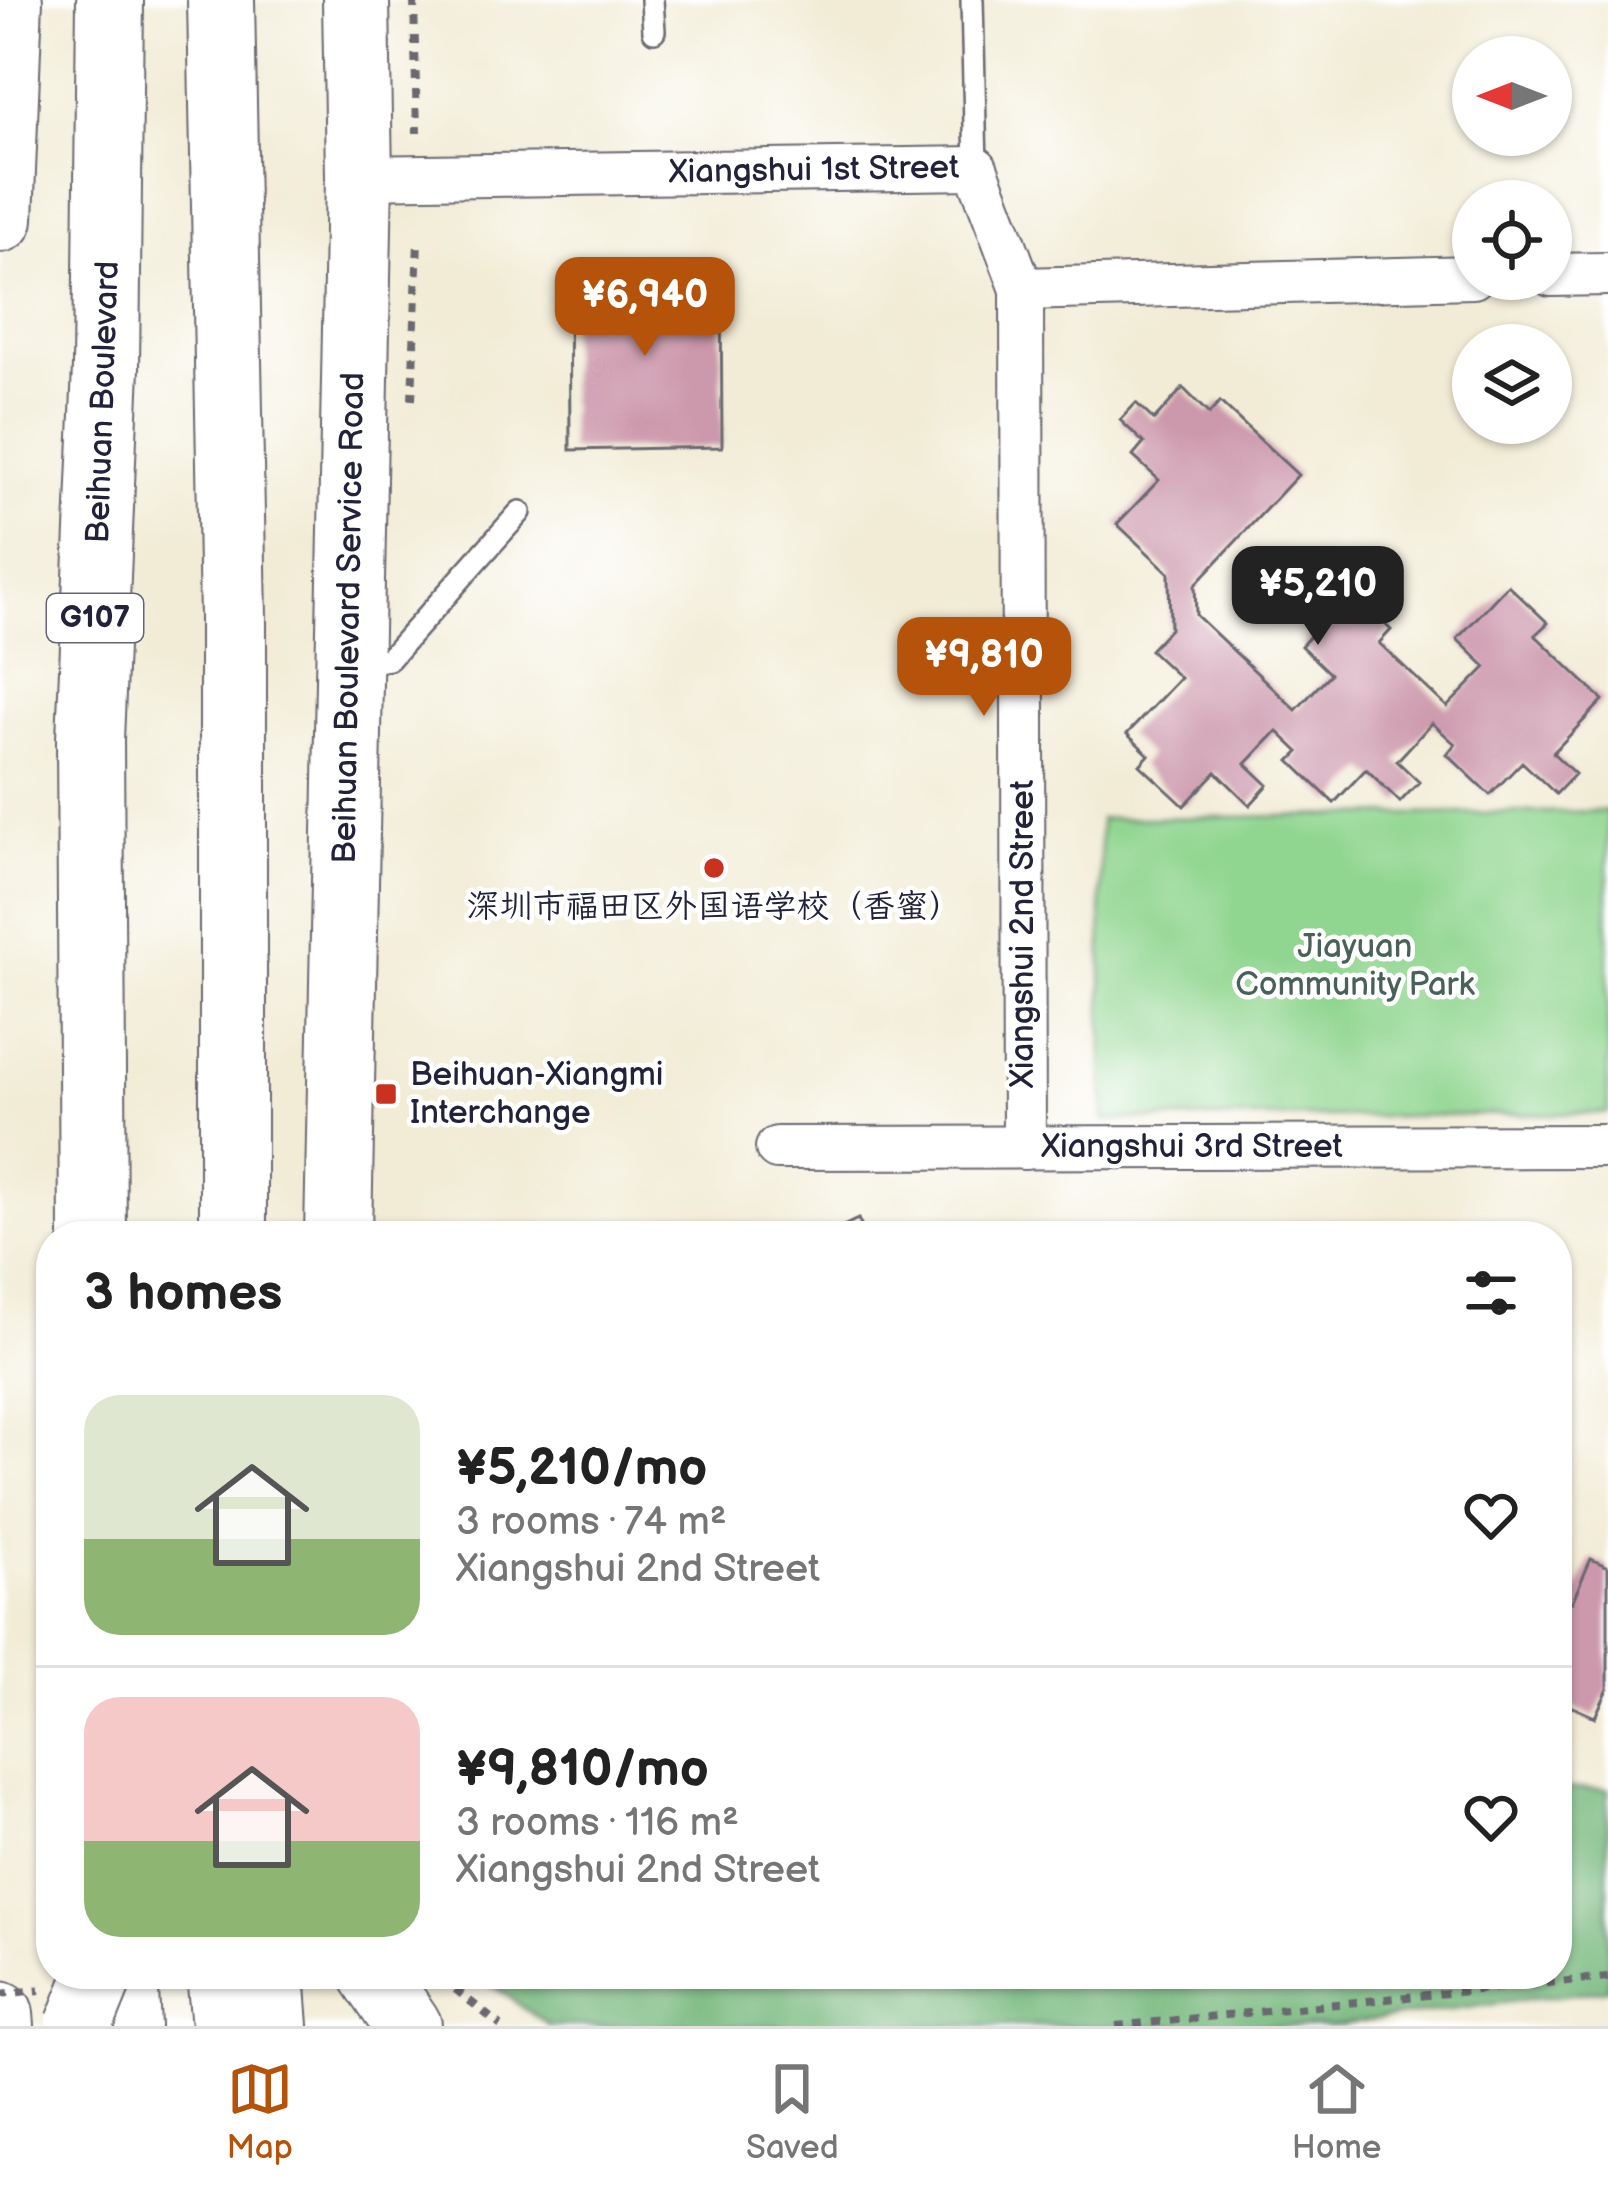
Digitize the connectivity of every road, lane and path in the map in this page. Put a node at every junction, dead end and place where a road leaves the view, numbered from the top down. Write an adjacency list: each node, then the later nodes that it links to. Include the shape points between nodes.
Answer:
1 (9, 0): 12 (main road)
2 (110, 0): 20 (main road, Beihuan Boulevard / G107, via 90,739)
3 (356, 0): 11 (main road, Beihuan Boulevard Service Road)
4 (414, 0): 9 (path)
5 (652, 0): 8 (lane)
6 (972, 0): 10 (lane)
7 (221, 21): 19 (main road)
8 (654, 31)
9 (417, 133)
10 (976, 168): 11 (street, Xiangshui 1st Street); 16 (street, Xiangshui 1st Street)
11 (359, 177): 18 (main road, Beihuan Boulevard Service Road)
12 (0, 219)
13 (1608, 274): 14 (street)
14 (1572, 275)
15 (1452, 278): 16 (street)
16 (1022, 289): 23 (street, Xiangshui 2nd Street)
17 (520, 512): 18 (lane, via 389,659)
18 (348, 665): 28 (main road, Beihuan Boulevard Service Road)
19 (232, 1098): 26 (main road); 27 (main road)
20 (92, 1142): 24 (main road, Beihuan Boulevard / G107); 25 (main road)
21 (1608, 1146): 23 (street, Xiangshui 3rd Street)
22 (777, 1148): 23 (street, Xiangshui 3rd Street)
23 (1024, 1148)
24 (94, 1221)
25 (118, 1221)
26 (232, 1221)
27 (244, 1221)
28 (338, 1221)
29 (1608, 1977): 30 (path)
30 (1572, 1981)
31 (94, 1989): 41 (main road, bridge)
32 (125, 1989): 42 (main road)
33 (221, 1989): 43 (main road)
34 (237, 1989): 44 (main road)
35 (272, 1989): 45 (main road)
36 (383, 1989): 46 (main road)
37 (455, 1989): 47 (path)
38 (1488, 1989): 48 (path)
39 (0, 2014): 40 (main road)
40 (1, 2026)
41 (79, 2026)
42 (127, 2026)
43 (225, 2026)
44 (236, 2026)
45 (275, 2026)
46 (408, 2026)
47 (501, 2026)
48 (1116, 2026)

